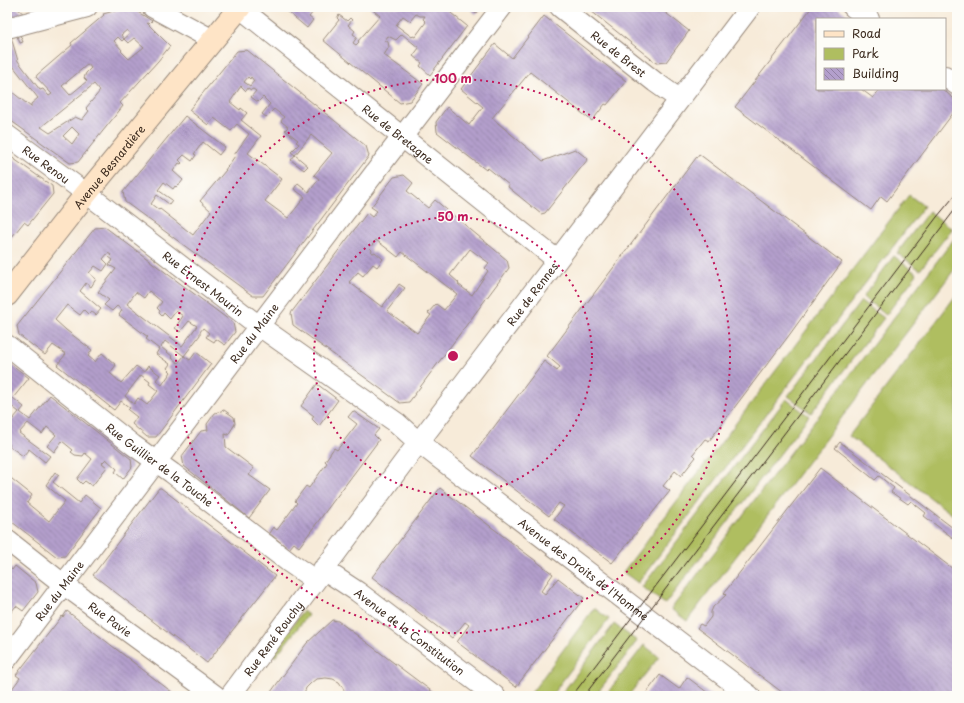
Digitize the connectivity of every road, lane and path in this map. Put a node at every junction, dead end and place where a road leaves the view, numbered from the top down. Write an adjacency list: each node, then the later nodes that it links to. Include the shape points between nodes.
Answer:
1 (87, 7): 9 (street)
2 (152, 7): 10 (street)
3 (240, 7): 10 (main road, Avenue Besnardière); 15 (street, Rue de Bretagne)
4 (502, 7): 15 (street, Rue du Maine)
5 (560, 7): 13 (street, Rue de Brest)
6 (750, 7): 13 (street, Rue de Rennes)
7 (853, 7): 8 (street)
8 (868, 18)
9 (7, 28)
10 (213, 40): 16 (main road, Avenue Besnardière)
11 (946, 77): 12 (street)
12 (957, 85)
13 (679, 99): 17 (street, Rue de Rennes)
14 (7, 135): 16 (street, Rue Renou)
15 (402, 136): 17 (street, Rue de Bretagne); 19 (street, Rue du Maine)
16 (86, 194): 18 (main road, Avenue Besnardière); 19 (street, Rue Ernest Mourin)
17 (557, 260): 21 (street, Rue de Rennes)
18 (7, 295)
19 (259, 326): 21 (street, Rue Ernest Mourin, via 397,423); 22 (street, Rue du Maine)
20 (7, 346): 22 (street, Rue Guillier de la Touche)
21 (418, 442): 24 (street, Rue de Rennes); 30 (street, Avenue des Droits de l'Homme)
22 (155, 462): 24 (street, Rue Guillier de la Touche, via 290,563); 25 (street, Rue du Maine)
23 (7, 540): 25 (street, Rue Pavie)
24 (319, 575): 28 (street, Rue René Rouchy); 29 (street, Avenue de la Constitution, via 358,592)
25 (63, 584): 26 (street, Rue du Maine); 27 (street, Rue Pavie)
26 (7, 659)
27 (216, 696)
28 (230, 696)
29 (495, 696)
30 (750, 696)

